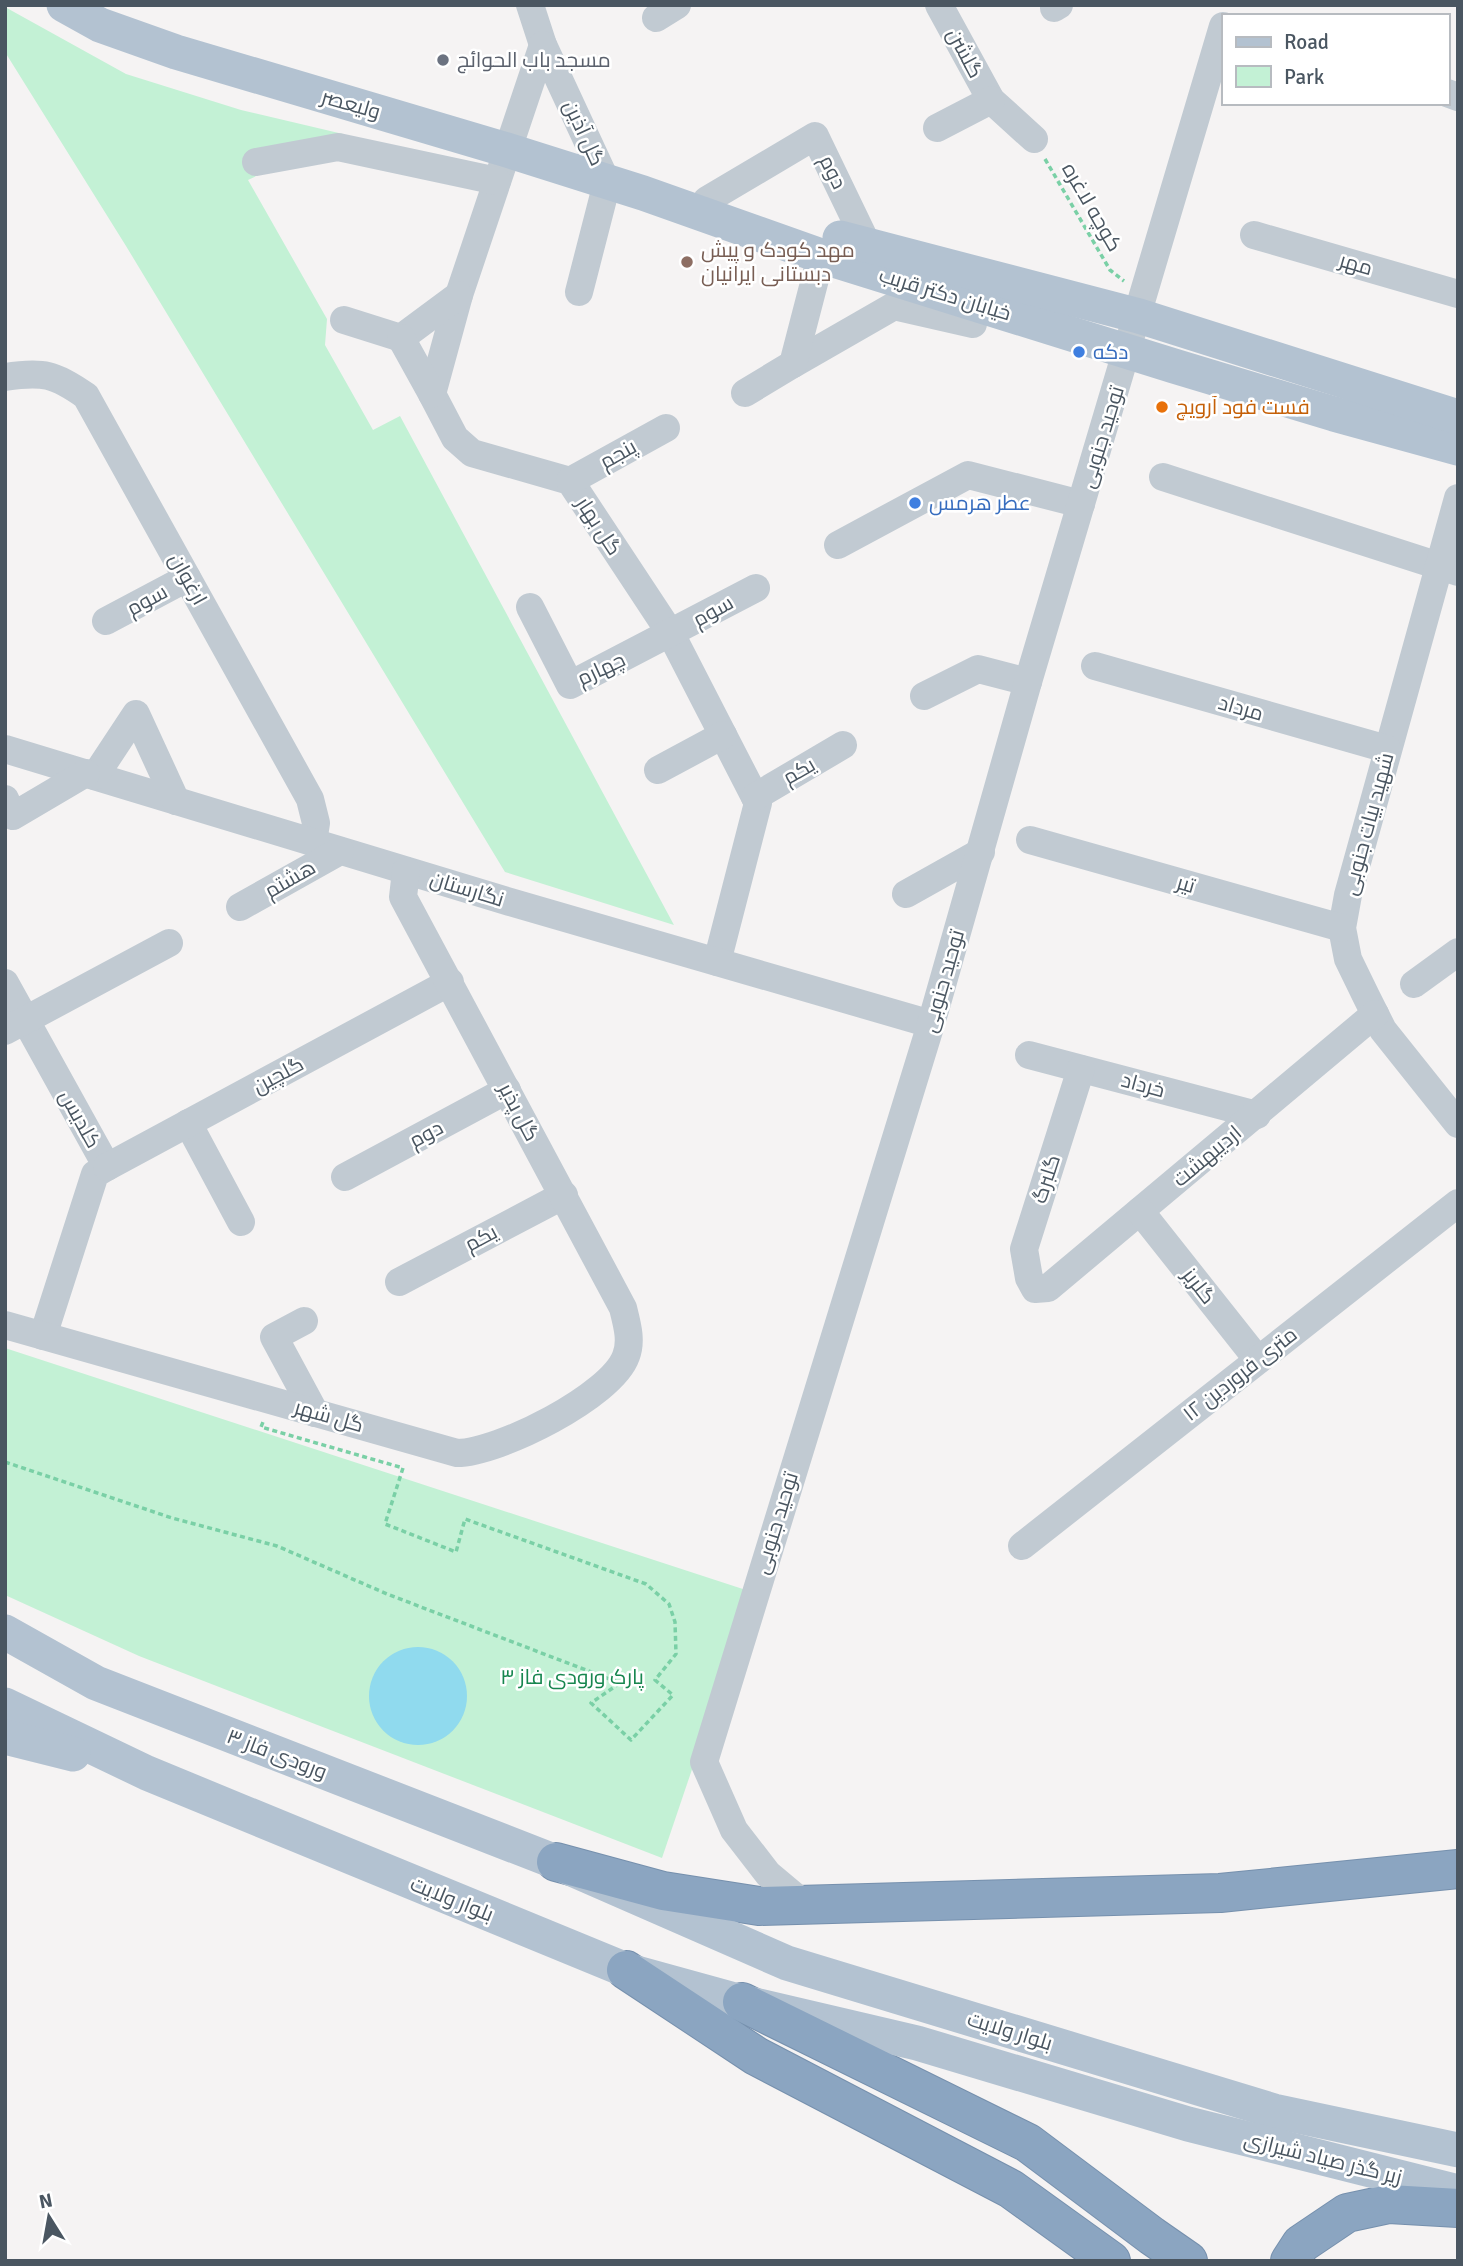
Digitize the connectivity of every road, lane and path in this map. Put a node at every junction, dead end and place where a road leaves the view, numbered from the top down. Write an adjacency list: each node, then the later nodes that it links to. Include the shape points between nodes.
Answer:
1 (64, 5): 10 (main road, ولیعصر, via 100,25)
2 (530, 5): 5 (street, گل آذین)
3 (939, 5): 6 (street, گلشن)
4 (1222, 29): 20 (street, توحید جنوبی)
5 (543, 45): 10 (street); 11 (street, گل آذین)
6 (991, 100): 7 (street); 8 (street)
7 (937, 128)
8 (1034, 139): 20 (path, کوچه لاغره, via 1110,270)
9 (256, 162): 10 (street, via 338,147)
10 (502, 165): 11 (main road, ولیعصر); 19 (street)
11 (607, 183): 12 (main road, ولیعصر); 17 (street)
12 (643, 193): 13 (main road, خیابان دکتر قریب); 16 (main road, خیابان دکتر قریب)
13 (707, 200): 15 (main road, خیابان دکتر قریب); 15 (street, دوم, via 815,136)
14 (1254, 235): 18 (street, مهر)
15 (868, 246): 20 (main road, خیابان دکتر قریب)
16 (821, 256): 24 (main road, خیابان دکتر قریب); 25 (street)
17 (579, 292)
18 (1458, 294)
19 (459, 295): 23 (street); 28 (street)
20 (1134, 301): 24 (street, توحید جنوبی); 29 (main road, خیابان دکتر قریب)
21 (344, 320): 23 (street)
22 (973, 324): 25 (street, via 894,306)
23 (401, 338): 28 (street, گل بهار)
24 (1128, 350): 31 (main road, خیابان دکتر قریب); 35 (street, توحید جنوبی)
25 (793, 364): 27 (street)
26 (5, 377): 38 (street, ارغوان, via 54,376 86,396)
27 (745, 393)
28 (432, 394): 33 (street, گل بهار, via 455,438 472,453)
29 (1458, 417)
30 (666, 428): 33 (street, پنجم)
31 (1458, 448)
32 (1163, 477): 37 (street)
33 (570, 481): 42 (street, گل بهار)
34 (1458, 498): 37 (street, شهید بیات جنوبی)
35 (1082, 504): 36 (street, via 968,475); 44 (street, توحید جنوبی)
36 (838, 545)
37 (1448, 569): 49 (street, شهید بیات جنوبی)
38 (187, 578): 41 (street, سوم); 56 (street, ارغوان, via 310,799 316,823)
39 (756, 588): 42 (street, سوم)
40 (530, 607): 42 (street, چهارم, via 570,685)
41 (106, 621)
42 (671, 634): 46 (street, گل بهار)
43 (1096, 666): 49 (street, مرداد)
44 (1028, 682): 45 (street, via 978,670); 58 (street, توحید جنوبی)
45 (924, 696)
46 (723, 735): 50 (street); 52 (street, گل بهار)
47 (844, 745): 52 (street, یکم)
48 (5, 749): 51 (street, نگارستان)
49 (1387, 749): 62 (street, شهید بیات جنوبی)
50 (658, 769)
51 (90, 775): 53 (street, via 13,816); 54 (street, نگارستان); 54 (street, via 136,714)
52 (755, 797): 65 (street, via 758,803)
53 (5, 800)
54 (176, 801): 56 (street, نگارستان)
55 (1030, 841): 62 (street, تیر)
56 (313, 842): 57 (street, نگارستان)
57 (340, 851): 59 (street, نگارستان); 61 (street, هشتم)
58 (981, 852): 60 (street); 70 (street, توحید جنوبی)
59 (406, 871): 65 (street, نگارستان); 66 (street, گل پذیر, via 403,897)
60 (906, 894)
61 (240, 907)
62 (1342, 928): 69 (street, شهید بیات جنوبی, via 1348,959)
63 (169, 943): 71 (street)
64 (1458, 952): 68 (street)
65 (717, 962): 70 (street, نگارستان)
66 (450, 982): 74 (street, گل پذیر); 76 (street, گلچین)
67 (5, 983): 71 (street, کلدیس)
68 (1414, 984)
69 (1375, 1014): 75 (street, اردیبهشت); 77 (street, شهید بیات جنوبی)
70 (931, 1024): 103 (street, توحید جنوبی, via 704,1762 734,1830 768,1874)
71 (16, 1026): 78 (street, کلدیس)
72 (1029, 1055): 73 (street, خرداد)
73 (1081, 1069): 75 (street, خرداد); 85 (street, گلبرگ, via 1024,1249)
74 (507, 1090): 79 (street, دوم); 80 (street, گل پذیر)
75 (1257, 1115): 82 (street, اردیبهشت)
76 (188, 1124): 78 (street, گلچین); 83 (street)
77 (1458, 1124)
78 (107, 1167): 88 (street, کلدیس, via 96,1174)
79 (345, 1177)
80 (564, 1195): 84 (street, یکم); 89 (street, گل پذیر, via 623,1308)
81 (1458, 1203): 90 (street, ۱۲ متری فروردین)
82 (1140, 1211): 85 (street, اردیبهشت, via 1048,1288); 90 (street, گلریز)
83 (241, 1222)
84 (398, 1282)
85 (1035, 1289)
86 (304, 1321): 92 (street, via 274,1337)
87 (5, 1325): 88 (street, گل شهر)
88 (43, 1336): 91 (street, گل شهر)
89 (627, 1355): 92 (street, گل شهر, via 617,1374 590,1398 510,1439 469,1453)
90 (1258, 1360): 94 (street, ۱۲ متری فروردین)
91 (269, 1400): 92 (street, گل شهر); 93 (path, via 261,1427 403,1468 385,1524 456,1552 465,1519 646,1584 669,1604 675,1622 676,1654 655,1680 673,1695 631,1740 591,1703 620,1683 387,1594 277,1546 172,1518)
92 (315, 1413)
93 (5, 1462)
94 (1022, 1546)
95 (5, 1632): 97 (main road, ورودی فاز ۳)
96 (5, 1655): 97 (main road)
97 (96, 1683): 101 (main road, ورودی فاز ۳)
98 (5, 1705): 100 (main road, بلوار ولایت)
99 (5, 1737): 100 (main road)
100 (147, 1773): 104 (main road, بلوار ولایت)
101 (556, 1861): 103 (highway, via 663,1891 759,1906); 107 (main road, بلوار ولایت, via 787,1963)
102 (1458, 1869): 103 (highway, via 1220,1894)
103 (805, 1905)
104 (626, 1970): 105 (main road, بلوار ولایت); 111 (highway, via 756,2056 1011,2189)
105 (741, 2002): 106 (main road, بلوار ولایت); 112 (highway, via 1028,2143)
106 (917, 2043): 109 (main road, زیر گذر صیاد شیرازی, via 1188,2124)
107 (1274, 2111): 108 (main road, زیر گذر صیاد شیرازی)
108 (1458, 2150)
109 (1458, 2192)
110 (1458, 2208): 113 (highway, via 1389,2204 1347,2213 1301,2244)
111 (1111, 2261)
112 (1188, 2261)
113 (1290, 2261)

